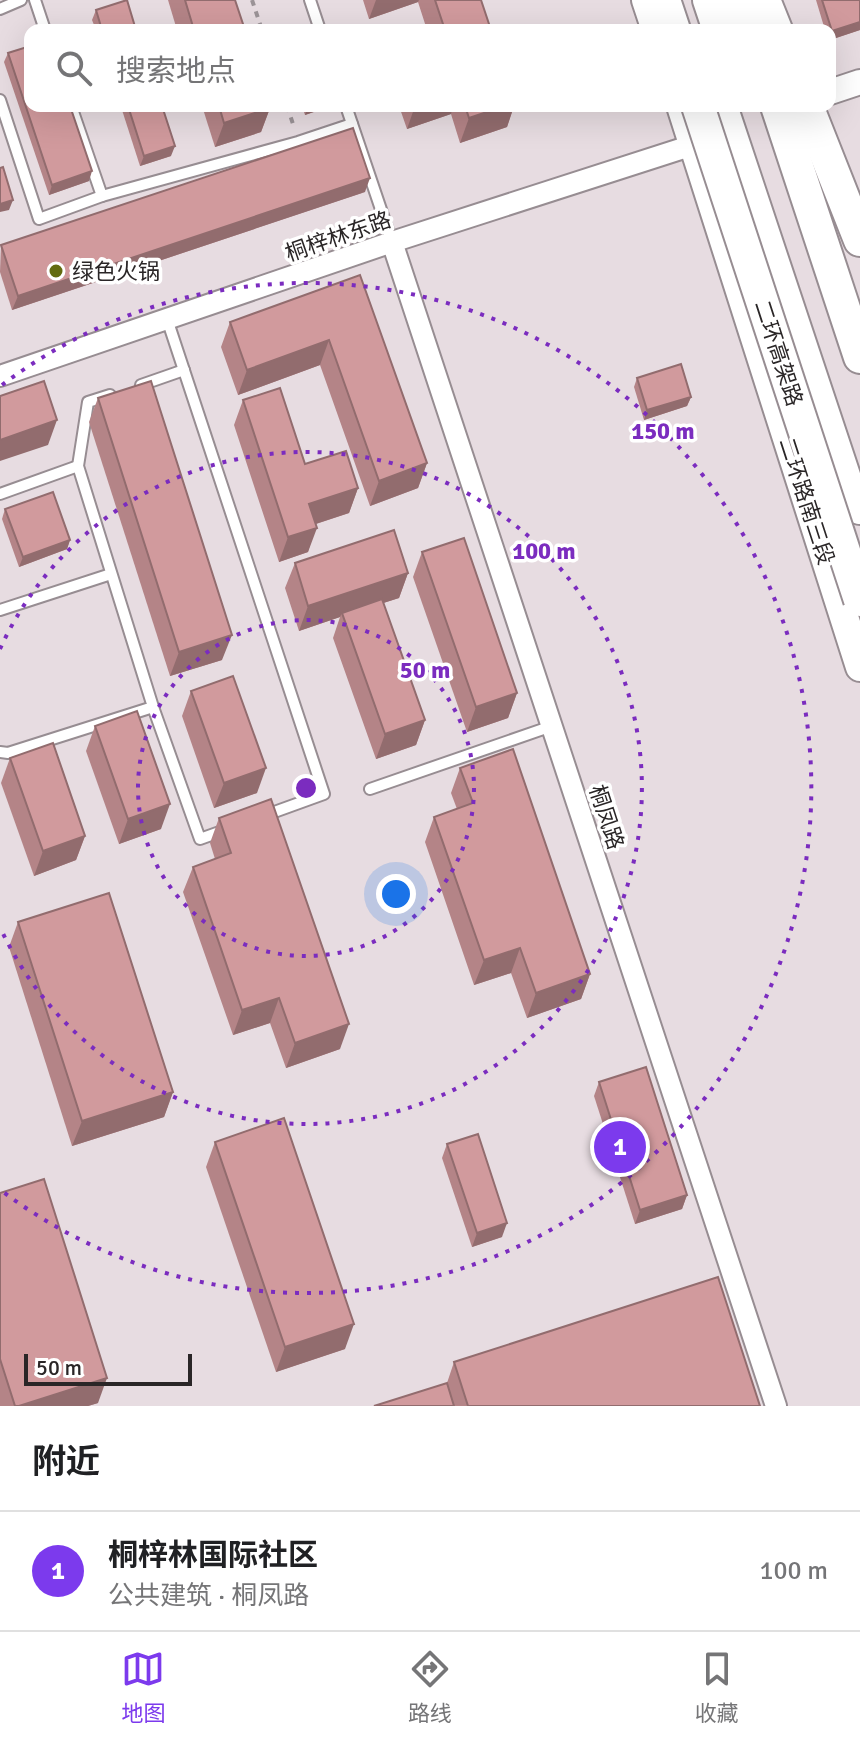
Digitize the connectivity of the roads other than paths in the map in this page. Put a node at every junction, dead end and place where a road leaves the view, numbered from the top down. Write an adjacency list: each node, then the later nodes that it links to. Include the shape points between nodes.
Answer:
1 (21, 0): 8 (lane)
2 (35, 0): 10 (lane)
3 (310, 0): 11 (lane)
4 (646, 0): 12 (main road)
5 (664, 0): 13 (highway)
6 (762, 0): 15 (highway); 16 (highway)
7 (779, 0): 17 (main road)
8 (0, 9)
9 (711, 12): 14 (highway)
10 (43, 24)
11 (318, 24)
12 (654, 24)
13 (672, 24)
14 (738, 24)
15 (768, 24)
16 (773, 24)
17 (787, 24)
18 (860, 82): 19 (street)
19 (836, 90)
20 (0, 100): 33 (lane, via 39,219)
21 (73, 112): 33 (lane)
22 (348, 112): 31 (lane)
23 (683, 112): 32 (main road, 二环路南三段)
24 (700, 112): 51 (highway, 二环高架路, bridge)
25 (723, 112): 41 (highway)
26 (746, 112): 46 (highway)
27 (779, 112): 40 (highway)
28 (798, 112): 38 (highway)
29 (809, 112): 35 (highway)
30 (818, 112): 34 (main road)
31 (352, 124): 33 (lane); 36 (lane)
32 (693, 145): 36 (street, 桐梓林东路); 37 (main road, 二环路南三段)
33 (102, 196)
34 (860, 209)
35 (860, 240)
36 (392, 242): 39 (street, 桐梓林东路); 55 (street, 桐凤路)
37 (735, 274): 41 (main road); 53 (main road, 二环路南三段)
38 (860, 290)
39 (167, 319): 42 (lane); 43 (street, 桐梓林东路)
40 (860, 357)
41 (808, 368): 49 (highway, via 849,491)
42 (184, 370): 44 (lane); 58 (lane, via 324,794)
43 (0, 376)
44 (129, 388)
45 (115, 393): 47 (lane, via 88,402)
46 (860, 454)
47 (78, 466): 48 (lane); 50 (lane)
48 (0, 494)
49 (860, 508)
50 (111, 574): 52 (lane); 54 (lane)
51 (860, 600)
52 (0, 610)
53 (860, 667)
54 (153, 707): 56 (lane); 59 (lane, via 200,839)
55 (552, 726): 57 (lane); 60 (street, 桐凤路)
56 (0, 752)
57 (370, 789)
58 (255, 819)
59 (242, 824)
60 (776, 1406)

